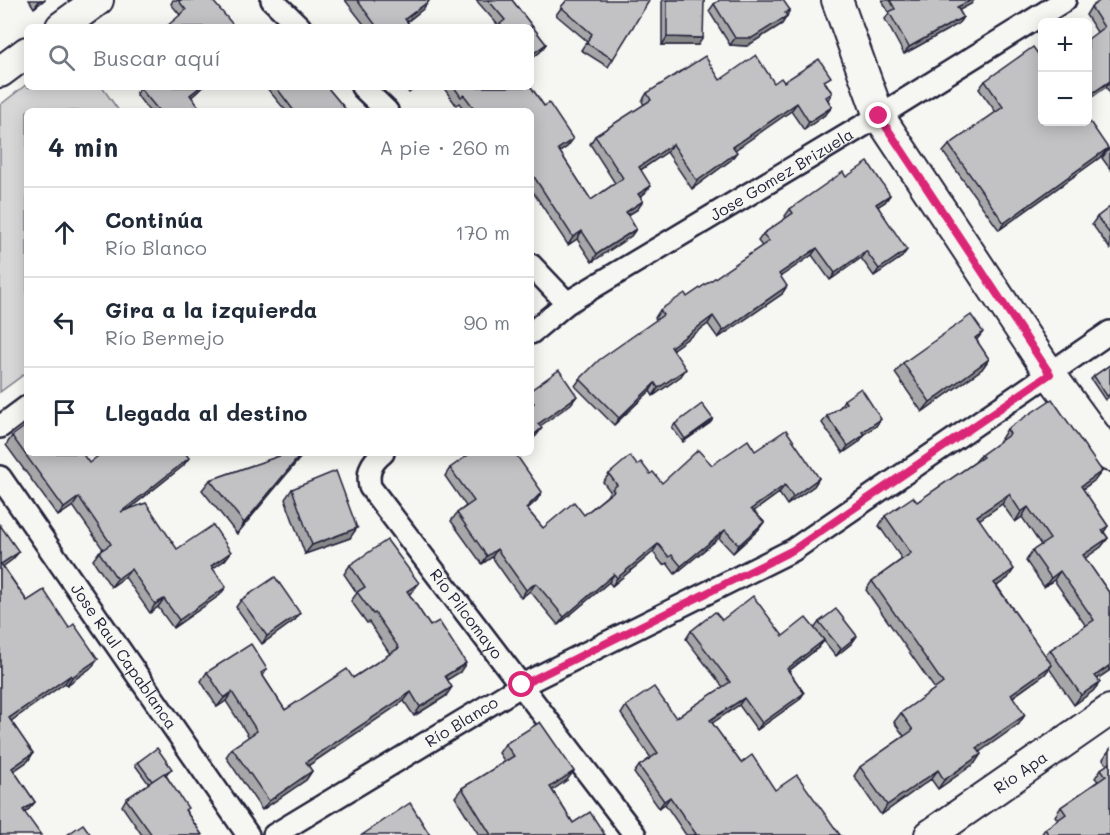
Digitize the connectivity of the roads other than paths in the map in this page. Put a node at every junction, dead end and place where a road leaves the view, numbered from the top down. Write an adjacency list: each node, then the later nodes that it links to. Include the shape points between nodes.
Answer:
1 (98, 0): 5 (street)
2 (272, 0): 6 (street)
3 (837, 0): 11 (street)
4 (1065, 0): 11 (street, Jose Gomez Brizuela)
5 (65, 24)
6 (297, 24)
7 (24, 54): 8 (street)
8 (0, 72)
9 (365, 90): 10 (street)
10 (384, 108)
11 (879, 116): 13 (street, Jose Gomez Brizuela); 16 (street)
12 (534, 268): 13 (street)
13 (567, 303): 14 (street, Jose Gomez Brizuela)
14 (534, 330)
15 (1110, 332): 16 (street, Río Blanco)
16 (1050, 374): 20 (street); 22 (street, Río Blanco, via 793,550)
17 (24, 409): 18 (street)
18 (0, 427)
19 (379, 456): 22 (street, Río Pilcomayo, via 372,462 367,476 369,487)
20 (1110, 456)
21 (0, 477): 24 (street, Jose Raul Capablanca)
22 (522, 685): 25 (street, Río Blanco); 26 (street, Río Pilcomayo)
23 (1110, 710): 27 (street, Río Apa)
24 (248, 835)
25 (274, 835)
26 (634, 835)
27 (930, 835)

